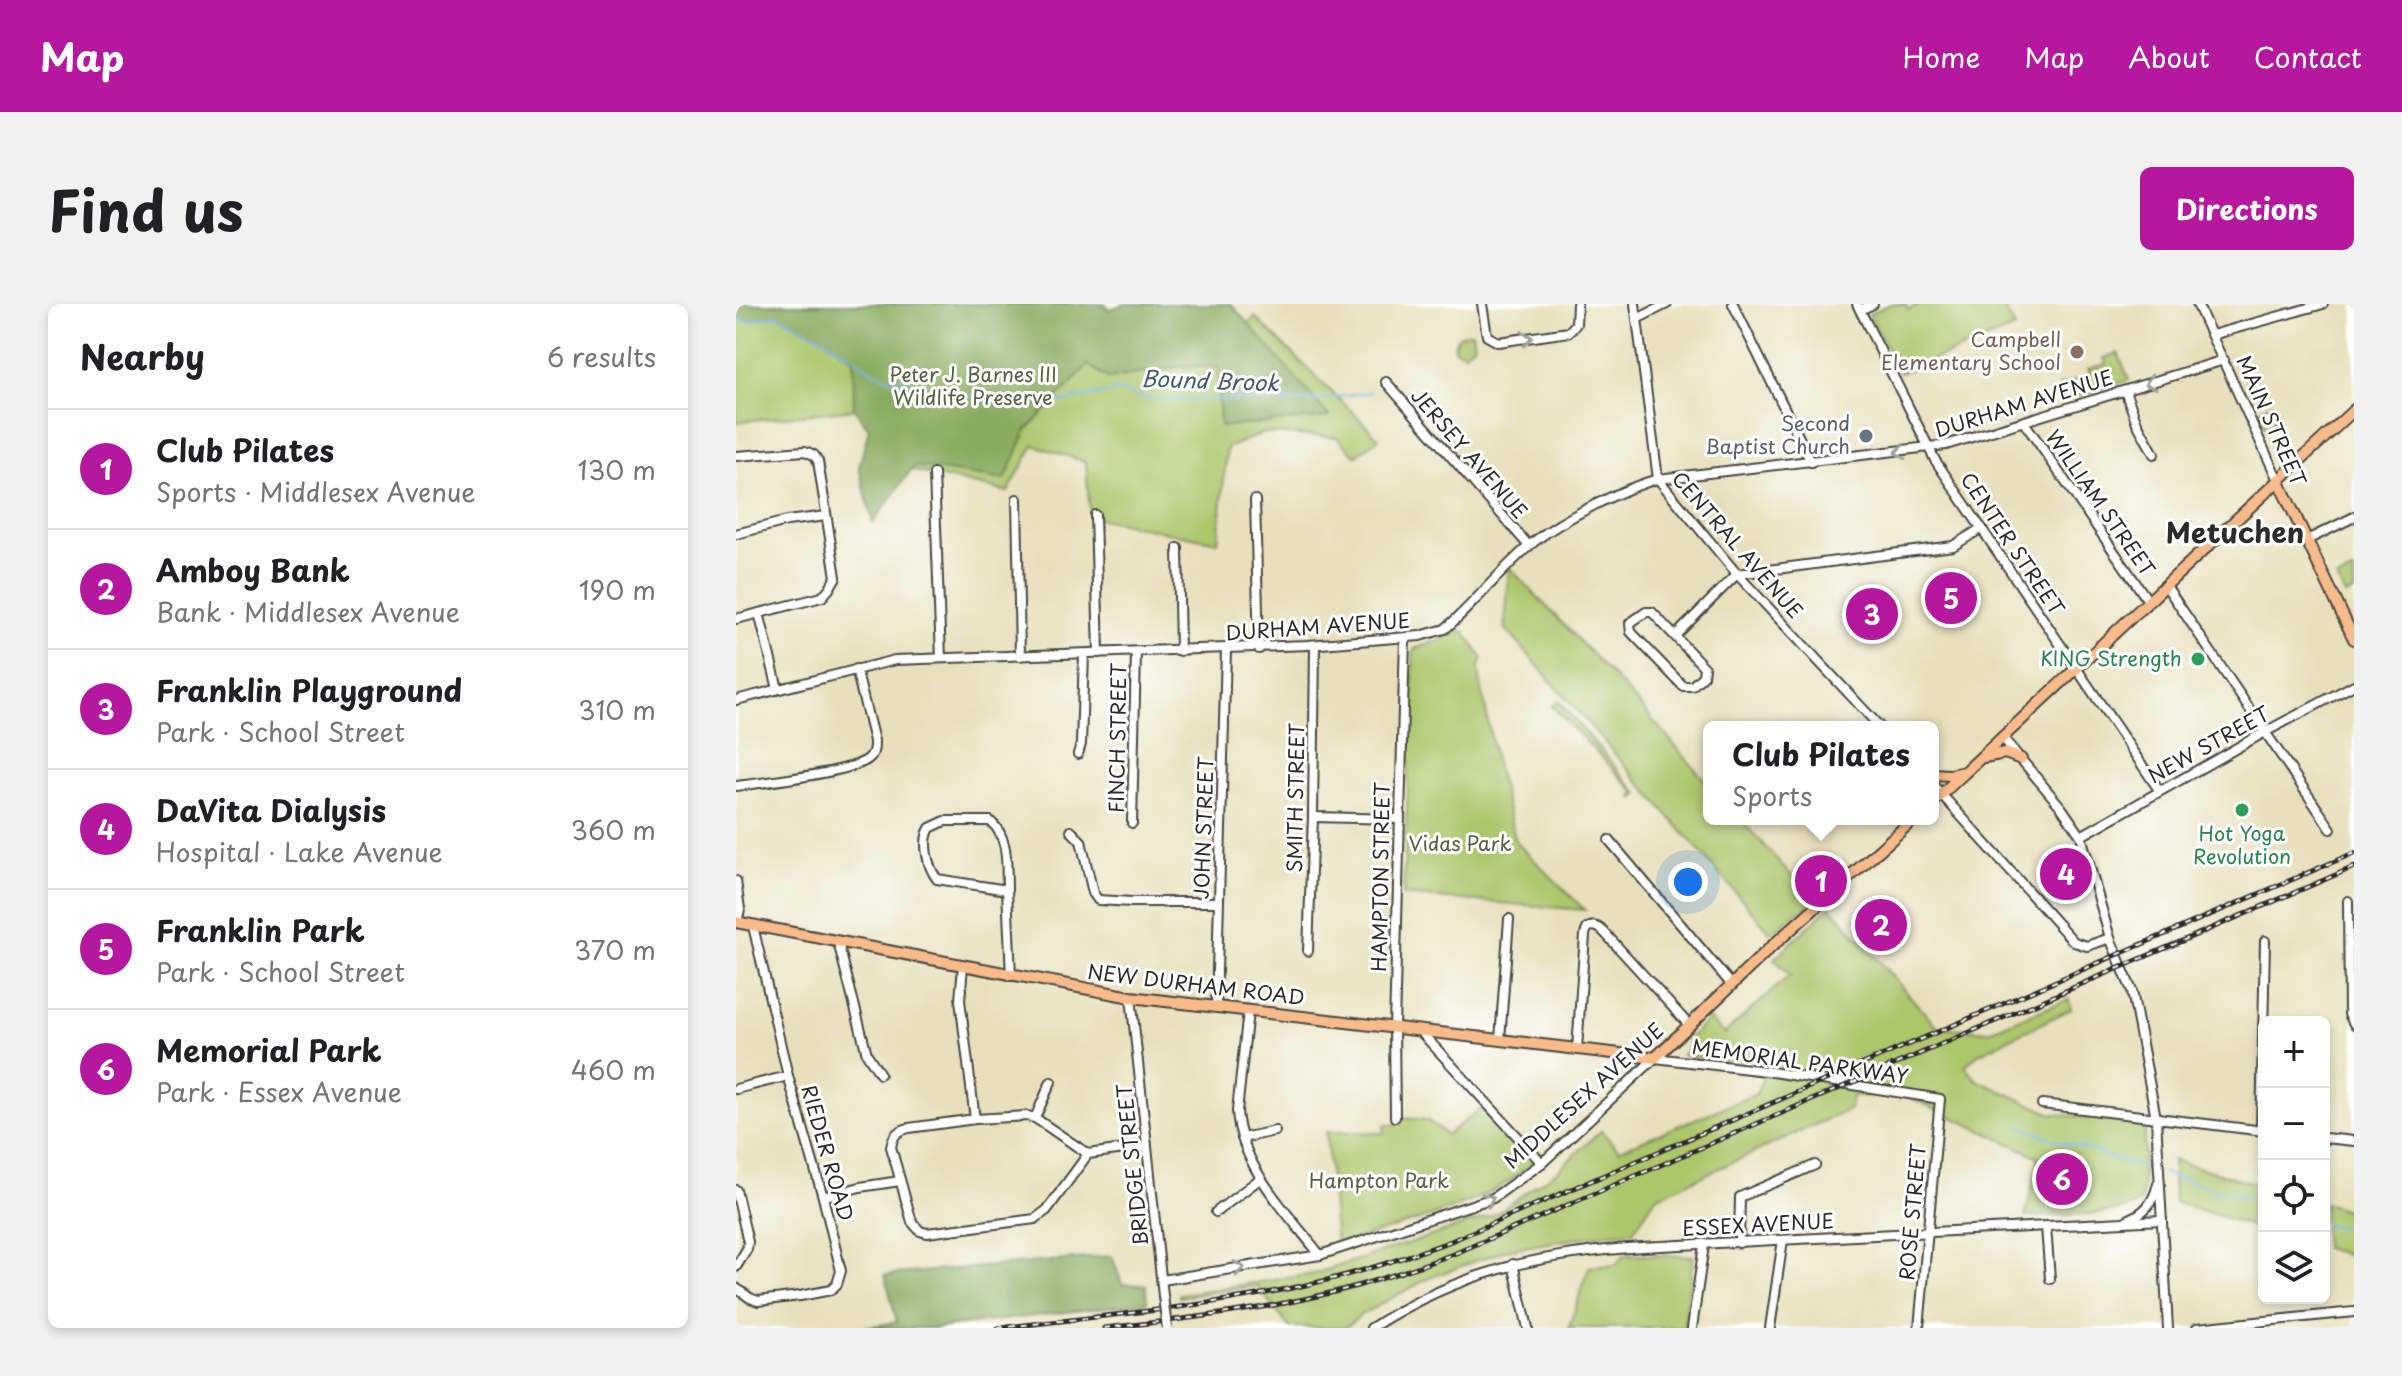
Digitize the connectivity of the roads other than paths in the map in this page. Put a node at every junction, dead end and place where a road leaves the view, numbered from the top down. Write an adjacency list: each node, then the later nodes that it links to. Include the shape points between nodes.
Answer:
1 (1482, 304): 2 (street, one-way to 2, via 1487,336 1498,342 1569,332 1576,324)
2 (1577, 304)
3 (1635, 304): 10 (street, CENTRAL AVENUE)
4 (1667, 304): 10 (street)
5 (1733, 304): 20 (street)
6 (1873, 304): 9 (street)
7 (2197, 304): 11 (street, MAIN STREET)
8 (2323, 304): 11 (street)
9 (1859, 307): 17 (street, CENTER STREET)
10 (1637, 319): 22 (street, CENTRAL AVENUE)
11 (2212, 335): 12 (street, MAIN STREET)
12 (2224, 360): 14 (street, DURHAM AVENUE, one-way to 14); 23 (street, MAIN STREET)
13 (1386, 382): 32 (street, JERSEY AVENUE)
14 (2125, 391): 16 (street, DURHAM AVENUE); 18 (street)
15 (2354, 410): 23 (main road)
16 (2024, 422): 17 (street, DURHAM AVENUE); 36 (street, WILLIAM STREET)
17 (1929, 449): 20 (street, DURHAM AVENUE, one-way to 20); 29 (street, CENTER STREET)
18 (2154, 454)
19 (736, 456): 27 (street, via 793,450 814,455)
20 (1811, 462): 22 (street, DURHAM AVENUE)
21 (934, 474): 50 (street)
22 (1658, 479): 32 (street, DURHAM AVENUE, via 1628,489); 34 (street, CENTRAL AVENUE)
23 (2278, 480): 31 (main road, MAIN STREET); 35 (main road)
24 (1017, 499): 49 (street)
25 (1255, 500): 43 (street)
26 (1095, 515): 46 (street)
27 (826, 516): 30 (street); 37 (street, via 835,582 822,597)
28 (2354, 517): 31 (street)
29 (1982, 528): 34 (street, via 1953,546); 52 (street, CENTER STREET)
30 (736, 534)
31 (2307, 540): 41 (main road, MAIN STREET)
32 (1529, 546): 40 (street, DURHAM AVENUE, via 1445,629)
33 (1178, 548): 45 (street)
34 (1737, 574): 39 (street); 56 (street, CENTRAL AVENUE)
35 (2166, 586): 36 (main road); 57 (street)
36 (2149, 602): 52 (main road)
37 (759, 613): 38 (street); 54 (street)
38 (736, 619)
39 (1675, 636): 39 (street, via 1652,612 1630,623 1631,632 1683,686 1692,686 1704,667)
40 (1405, 638): 42 (street, DURHAM AVENUE); 70 (street, HAMPTON STREET)
41 (2354, 639)
42 (1315, 645): 43 (street, DURHAM AVENUE); 69 (street, SMITH STREET)
43 (1259, 649): 44 (street, DURHAM AVENUE)
44 (1226, 650): 45 (street, DURHAM AVENUE); 80 (street, JOHN STREET)
45 (1180, 651): 47 (street, DURHAM AVENUE)
46 (1099, 653): 47 (street, DURHAM AVENUE); 48 (street, DURHAM AVENUE)
47 (1136, 653): 71 (street, FINCH STREET)
48 (1084, 654): 49 (street, DURHAM AVENUE); 59 (street)
49 (1020, 656): 50 (street, DURHAM AVENUE)
50 (941, 658): 51 (street, DURHAM AVENUE)
51 (856, 669): 54 (street, DURHAM AVENUE); 64 (street, via 874,741 870,757 803,777)
52 (2077, 670): 58 (main road); 65 (street, CENTER STREET)
53 (2354, 685): 57 (street, NEW STREET)
54 (778, 689): 55 (street, DURHAM AVENUE)
55 (736, 700)
56 (1874, 721)
57 (2265, 732): 65 (street, NEW STREET); 73 (street)
58 (2003, 738): 60 (main road); 61 (street)
59 (1078, 754)
60 (1982, 757): 61 (main road, via 2005,753); 62 (main road)
61 (2021, 759): 75 (street)
62 (1967, 771): 63 (main road); 67 (main road)
63 (1939, 774)
64 (736, 786)
65 (2159, 790): 75 (street, NEW STREET)
66 (1939, 791): 67 (street)
67 (1942, 794): 68 (main road); 84 (street, via 2074,942 2087,946)
68 (1939, 797)
69 (1313, 817): 70 (street); 87 (street, SMITH STREET)
70 (1398, 819): 96 (street, HAMPTON STREET)
71 (1132, 823)
72 (1907, 825): 90 (main road, MIDDLESEX AVENUE)
73 (2331, 829)
74 (1071, 831): 80 (street, via 1081,841 1098,900)
75 (2081, 836): 84 (street)
76 (1609, 840): 90 (street)
77 (736, 881): 82 (street)
78 (1007, 890): 78 (street, via 1002,837 993,823 945,821 930,828 925,841 937,879); 89 (street)
79 (2348, 901): 94 (street, via 2349,1006)
80 (1218, 902): 92 (street, JOHN STREET)
81 (1509, 919): 98 (street)
82 (737, 922): 83 (main road, NEW DURHAM ROAD)
83 (753, 926): 86 (main road, NEW DURHAM ROAD); 102 (street, RIEDER ROAD)
84 (2110, 938): 110 (street, via 2134,998)
85 (2265, 941): 104 (street)
86 (838, 942): 88 (main road, NEW DURHAM ROAD); 101 (street, via 867,1054)
87 (1308, 951)
88 (963, 966): 89 (main road, NEW DURHAM ROAD); 111 (street, via 960,1000)
89 (1011, 976): 91 (main road, NEW DURHAM ROAD)
90 (1731, 984): 95 (main road, MIDDLESEX AVENUE)
91 (1131, 997): 92 (main road, NEW DURHAM ROAD); 117 (street, BRIDGE STREET)
92 (1216, 1007): 93 (main road, NEW DURHAM ROAD)
93 (1248, 1011): 96 (main road, NEW DURHAM ROAD); 114 (street, via 1237,1111)
94 (2354, 1024)
95 (1689, 1025): 99 (street, via 1604,932 1591,926 1585,935); 100 (main road, MIDDLESEX AVENUE)
96 (1394, 1027): 97 (main road, NEW DURHAM ROAD); 108 (street, HAMPTON STREET)
97 (1420, 1031): 98 (main road, NEW DURHAM ROAD); 119 (street)
98 (1500, 1040): 99 (main road, NEW DURHAM ROAD)
99 (1577, 1049): 100 (main road, NEW DURHAM ROAD)
100 (1655, 1058): 106 (street, MEMORIAL PARKWAY); 119 (street, MIDDLESEX AVENUE)
101 (880, 1074)
102 (788, 1076): 105 (street); 125 (street, RIEDER ROAD)
103 (1051, 1082): 109 (street)
104 (2263, 1088)
105 (736, 1089)
106 (1940, 1099): 130 (street, ROSE STREET)
107 (2042, 1104): 110 (street)
108 (1395, 1117)
109 (1035, 1118): 111 (street); 118 (street)
110 (2156, 1118): 112 (street); 122 (street)
111 (975, 1119): 123 (street, via 899,1131 891,1147)
112 (2258, 1130)
113 (1275, 1131): 114 (street)
114 (1242, 1138): 121 (street)
115 (2330, 1139): 116 (street)
116 (2354, 1141)
117 (1146, 1146): 118 (street); 138 (street, BRIDGE STREET)
118 (1088, 1154): 123 (street, via 1035,1219 927,1233 912,1222)
119 (1542, 1163): 134 (street, MIDDLESEX AVENUE, one-way to 119, via 1493,1198)
120 (1815, 1165): 132 (street, via 1740,1197)
121 (1261, 1178): 126 (street); 134 (street)
122 (2159, 1180): 127 (street); 128 (street, via 2148,1207)
123 (900, 1181): 125 (street)
124 (736, 1190): 136 (street, via 748,1242)
125 (823, 1197): 139 (street, RIEDER ROAD, via 840,1262 837,1284 831,1290 769,1301 750,1298)
126 (1216, 1212)
127 (2162, 1220): 128 (street, ESSEX AVENUE); 147 (street)
128 (2121, 1222): 129 (street, ESSEX AVENUE)
129 (2046, 1227): 130 (street, ESSEX AVENUE); 137 (street)
130 (1927, 1233): 131 (street, ESSEX AVENUE); 146 (street, ROSE STREET)
131 (1783, 1240): 132 (street, ESSEX AVENUE); 145 (street)
132 (1739, 1243): 133 (street, ESSEX AVENUE)
133 (1704, 1245): 135 (street, ESSEX AVENUE, via 1591,1250); 144 (street)
134 (1320, 1255): 138 (street, MIDDLESEX AVENUE, one-way to 134)
135 (1513, 1264): 142 (street, ESSEX AVENUE, via 1439,1291); 143 (street)
136 (736, 1267)
137 (2050, 1279)
138 (1162, 1280): 141 (street, BRIDGE STREET, bridge)
139 (736, 1288)
140 (2354, 1312): 148 (street)
141 (1167, 1328)
142 (1371, 1328)
143 (1528, 1328)
144 (1692, 1328)
145 (1770, 1328)
146 (1919, 1328)
147 (2168, 1328)
148 (2197, 1328)

